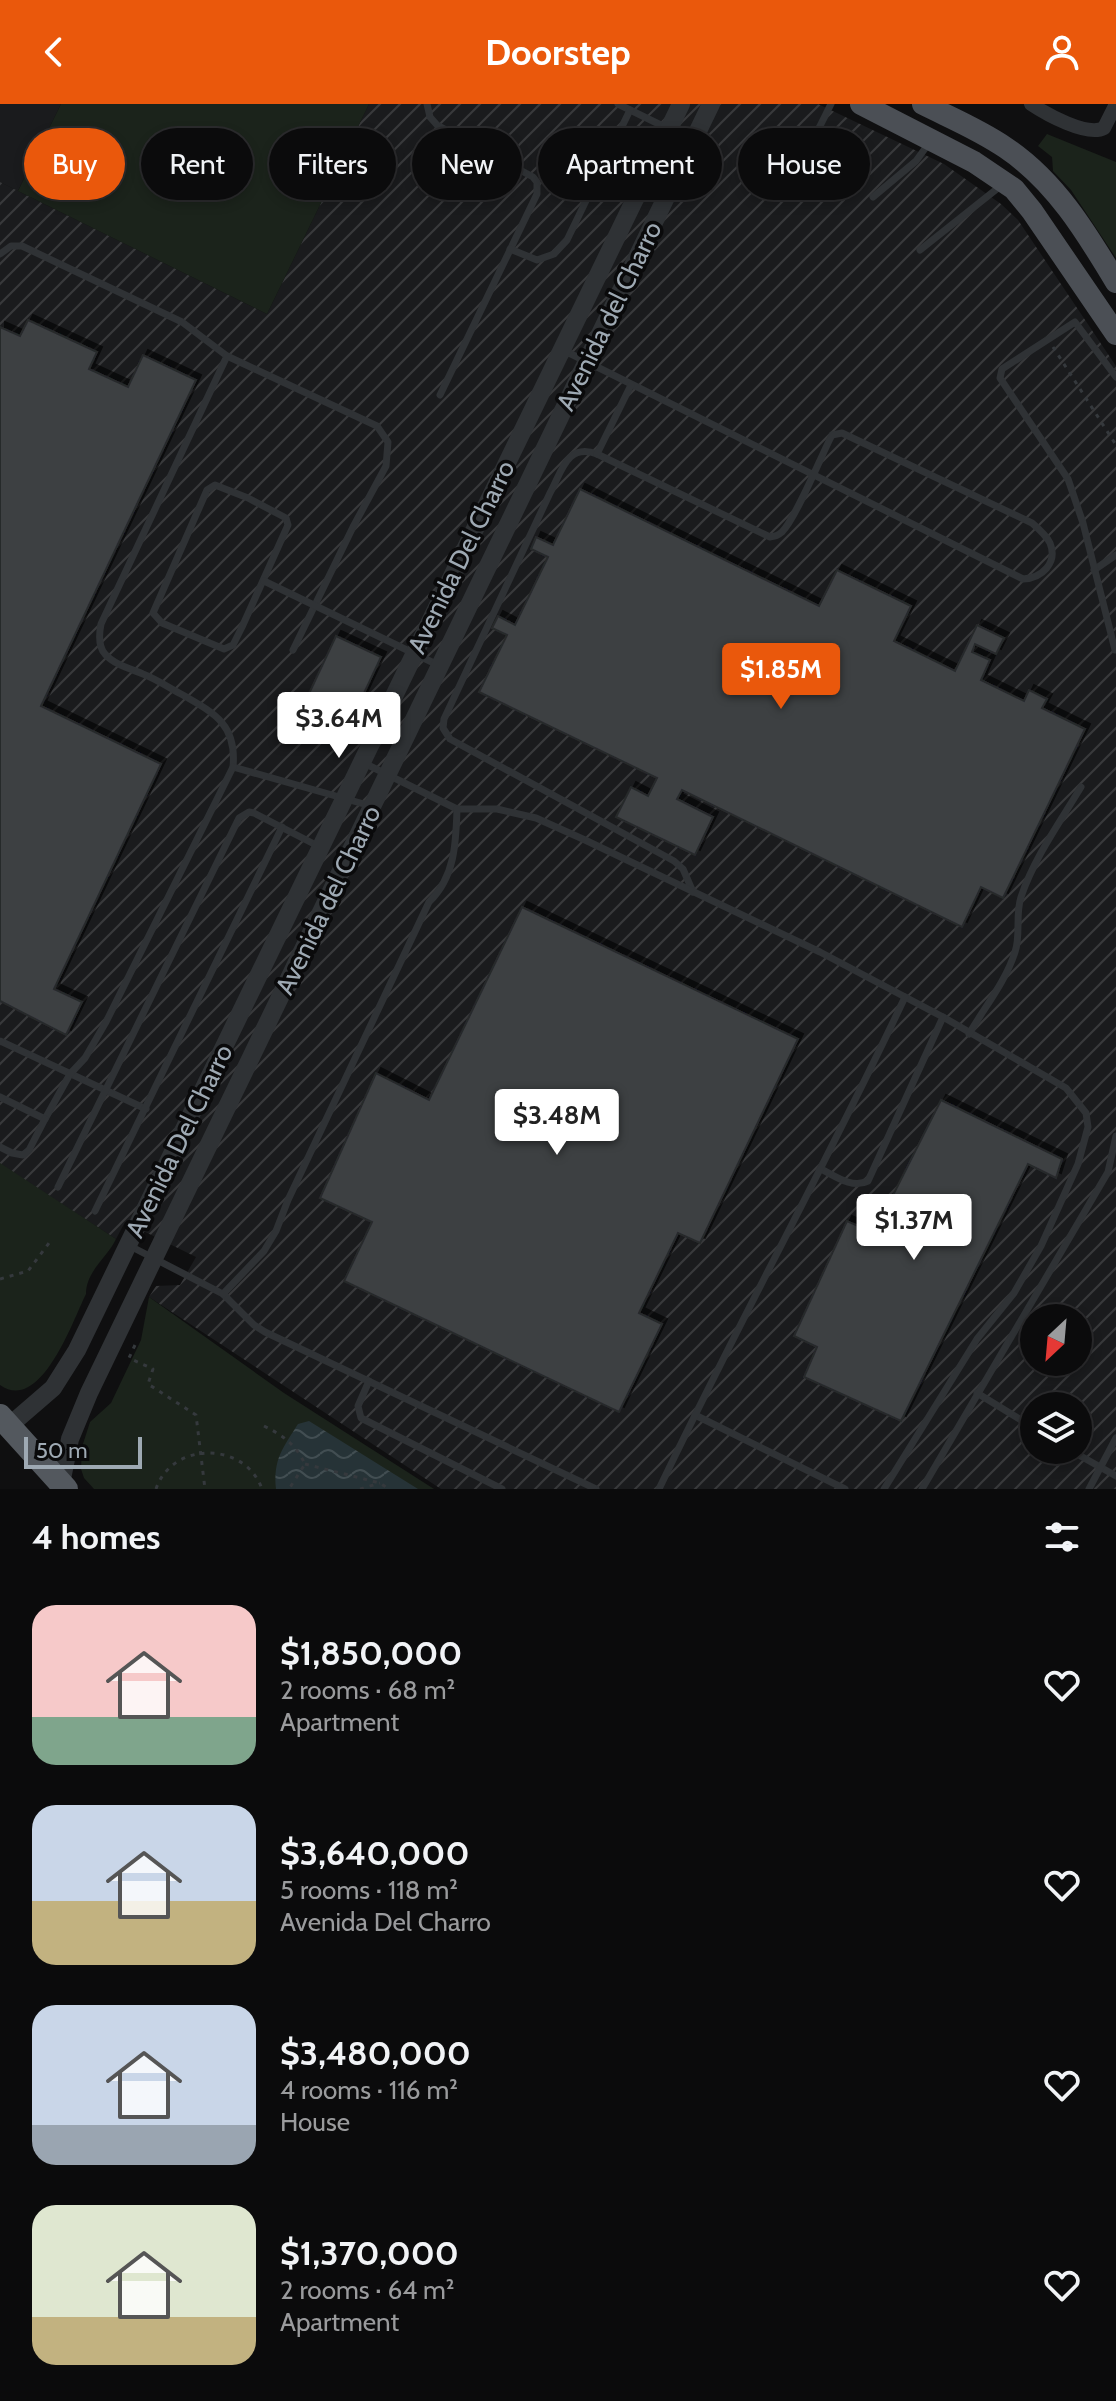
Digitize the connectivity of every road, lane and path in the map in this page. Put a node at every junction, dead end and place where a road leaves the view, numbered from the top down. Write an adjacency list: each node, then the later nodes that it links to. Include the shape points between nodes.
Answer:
1 (427, 104): 19 (lane, via 437,125 537,182 537,194)
2 (618, 104): 10 (lane)
3 (681, 104): 11 (street, Avenida Del Charro)
4 (711, 104): 12 (street, Avenida del Charro)
5 (831, 104): 13 (lane)
6 (861, 104): 14 (main road)
7 (923, 104): 22 (main road, via 1020,159 1057,194)
8 (1031, 104): 9 (street, via 1091,132 1104,128)
9 (1116, 104)
10 (630, 110): 11 (lane); 19 (lane, via 567,240 554,254 537,260)
11 (669, 128)
12 (700, 128)
13 (819, 128)
14 (932, 139): 15 (main road); 16 (lane, via 916,161)
15 (1005, 182): 20 (lane); 23 (main road, via 1032,211)
16 (873, 197)
17 (634, 200): 25 (street, Avenida Del Charro)
18 (665, 200): 27 (street, Avenida del Charro)
19 (510, 249): 30 (lane)
20 (920, 250)
21 (0, 254): 26 (lane, via 22,246 182,322)
22 (1116, 282)
23 (1116, 334)
24 (1048, 338): 28 (lane, via 1075,322); 31 (path); 35 (lane, via 1002,369 1000,378 1068,479)
25 (561, 349): 27 (lane); 40 (street, Avenida Del Charro)
26 (227, 356): 37 (lane, via 377,426 388,442 386,466); 43 (lane, via 101,624 100,645 108,657 222,720 235,749)
27 (587, 361): 29 (lane); 41 (street, Avenida del Charro)
28 (1116, 377)
29 (631, 385): 32 (lane); 33 (lane)
30 (440, 395)
31 (1116, 445)
32 (597, 454): 33 (lane, via 770,537 787,526); 51 (lane, via 581,450 568,459 443,728 450,739 674,861)
33 (812, 475): 33 (lane, via 1023,579 1036,578 1052,554 1045,535 1032,523 842,433 832,435)
34 (1116, 555): 35 (lane)
35 (1094, 570): 39 (lane)
36 (264, 581): 36 (lane, via 287,520 215,485 207,490 153,613 162,623 224,649 233,645); 37 (lane)
37 (314, 606): 38 (lane); 40 (lane)
38 (293, 650)
39 (1116, 652)
40 (415, 653): 41 (lane); 42 (street, Avenida Del Charro)
41 (440, 666): 44 (street, Avenida del Charro)
42 (362, 762): 44 (lane); 46 (street, Avenida Del Charro)
43 (233, 767): 46 (lane); 56 (lane, via 106,1022)
44 (388, 775): 47 (street, Avenida del Charro); 48 (lane)
45 (1081, 787): 54 (lane, via 1034,868 1019,905 1016,950 1009,968)
46 (344, 798): 47 (lane); 50 (street, Avenida Del Charro)
47 (373, 806): 68 (street, Avenida del Charro)
48 (457, 809): 51 (lane, via 497,809 536,818); 70 (lane, via 452,866 429,902 276,1231)
49 (282, 827): 50 (lane); 57 (lane, via 249,812 239,818); 59 (lane)
50 (320, 847): 67 (street, Avenida Del Charro)
51 (693, 892): 52 (lane)
52 (905, 997): 53 (lane); 63 (lane)
53 (943, 1017): 54 (lane); 63 (lane, via 868,1181 852,1184)
54 (969, 1034): 96 (lane, via 1066,1088 1086,1113 1088,1127 1041,1246)
55 (0, 1041): 56 (lane)
56 (70, 1074): 57 (lane); 60 (lane)
57 (106, 1090): 59 (lane); 64 (lane)
58 (0, 1097): 60 (lane)
59 (146, 1109): 65 (lane)
60 (45, 1119): 62 (lane, via 23,1155)
61 (1116, 1136): 73 (lane, via 1108,1172)
62 (0, 1147)
63 (821, 1169): 74 (lane)
64 (58, 1187)
65 (95, 1211)
66 (49, 1243): 69 (path, via 28,1271)
67 (128, 1245): 68 (lane); 76 (street, Avenida Del Charro, via 65,1370 44,1398)
68 (155, 1258): 70 (lane); 85 (street, Avenida del Charro, via 78,1416)
69 (0, 1279)
70 (223, 1294): 72 (lane, via 265,1332)
71 (135, 1345): 79 (path, via 129,1358 153,1369 148,1384 196,1415)
72 (369, 1381): 92 (lane, via 358,1406 361,1418); 93 (lane)
73 (977, 1393): 75 (lane); 97 (lane)
74 (695, 1415): 94 (lane); 95 (lane)
75 (1020, 1419)
76 (4, 1421): 85 (highway)
77 (264, 1426): 81 (path, via 285,1436)
78 (1116, 1438): 82 (lane)
79 (201, 1452): 86 (path, via 170,1468); 87 (path); 88 (path, via 231,1457)
80 (1092, 1463): 82 (lane)
81 (305, 1464): 84 (path); 89 (path)
82 (1100, 1468): 83 (lane); 98 (lane)
83 (1116, 1476)
84 (380, 1483): 90 (path); 91 (path)
85 (64, 1486)
86 (156, 1489)
87 (205, 1489)
88 (262, 1489)
89 (289, 1489)
90 (360, 1489)
91 (389, 1489)
92 (502, 1489)
93 (596, 1489)
94 (659, 1489)
95 (845, 1489)
96 (884, 1489)
97 (922, 1489)
98 (1089, 1489)

